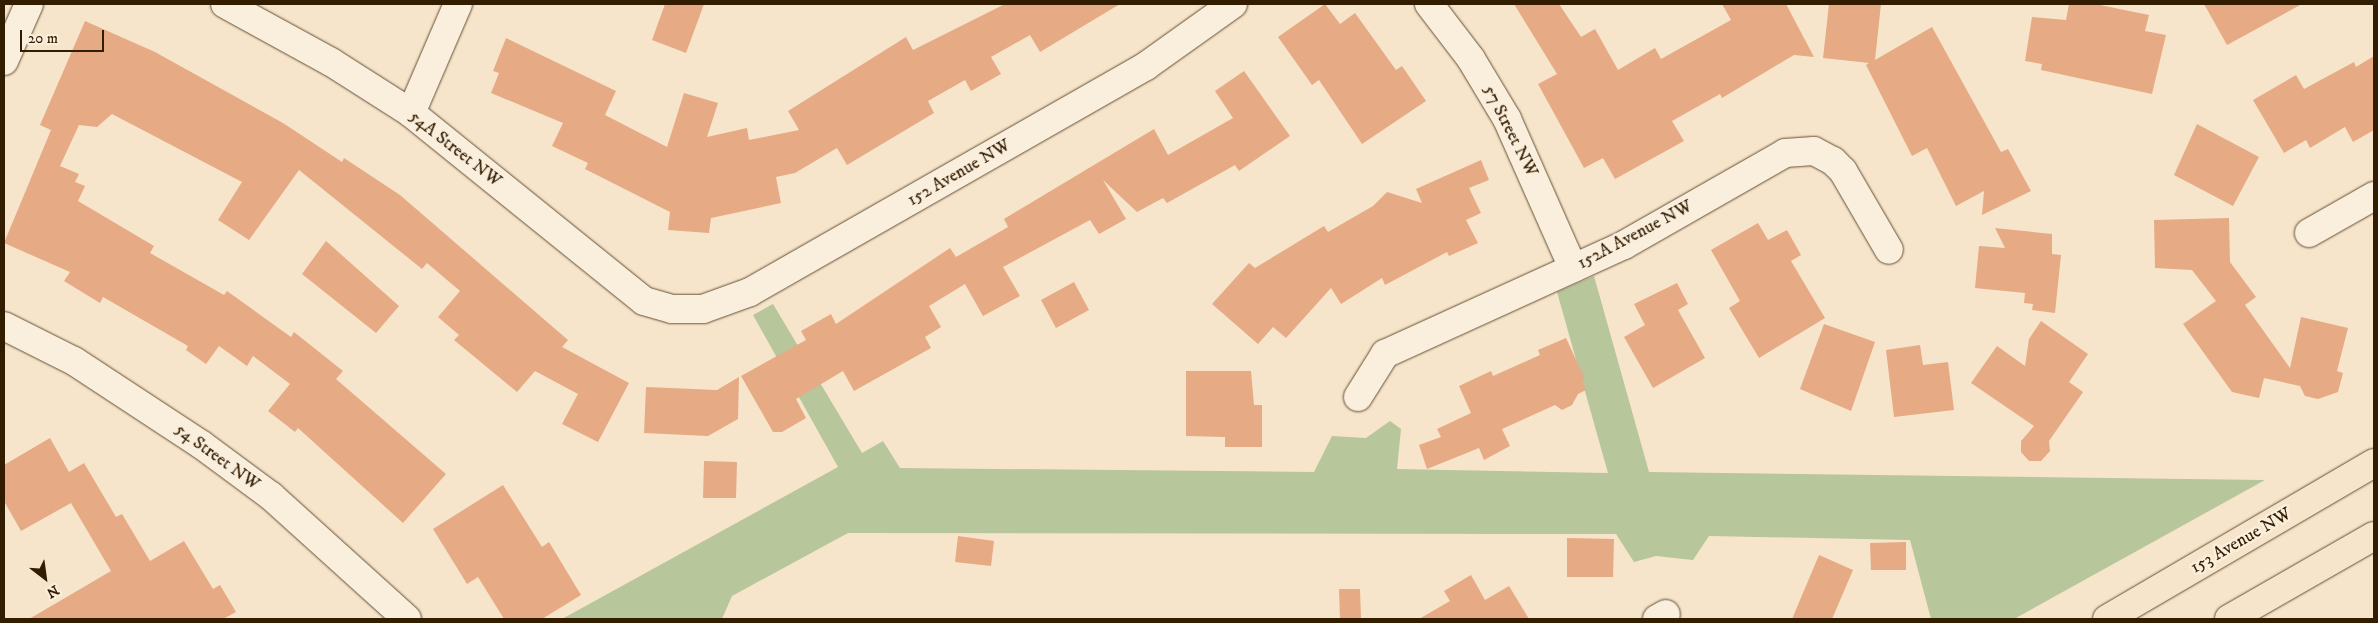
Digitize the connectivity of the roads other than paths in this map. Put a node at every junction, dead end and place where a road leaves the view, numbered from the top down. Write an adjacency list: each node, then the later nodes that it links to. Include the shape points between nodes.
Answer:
1 (29, 4): 6 (street)
2 (225, 4): 7 (street, 54A Street NW, via 331,62)
3 (458, 4): 7 (street)
4 (1234, 4): 12 (street, 152 Avenue NW, via 1146,66 750,292 703,309)
5 (1429, 4): 11 (street, 57 Street NW, via 1471,59 1507,119)
6 (4, 61)
7 (411, 113): 12 (street, 54A Street NW, via 622,287 644,301)
8 (2374, 196): 9 (street)
9 (2309, 233)
10 (1889, 250): 11 (street, 152A Avenue NW, via 1843,170 1824,155 1799,150 1769,160 1624,245)
11 (1573, 268): 14 (street, 152A Avenue NW, via 1385,354)
12 (672, 309)
13 (4, 326): 17 (street, 54 Street NW, via 74,361 202,445 271,496)
14 (1358, 397)
15 (2374, 463): 18 (main road, 153 Avenue NW)
16 (2374, 536): 19 (main road)
17 (407, 619)
18 (2107, 619)
19 (2229, 619)

